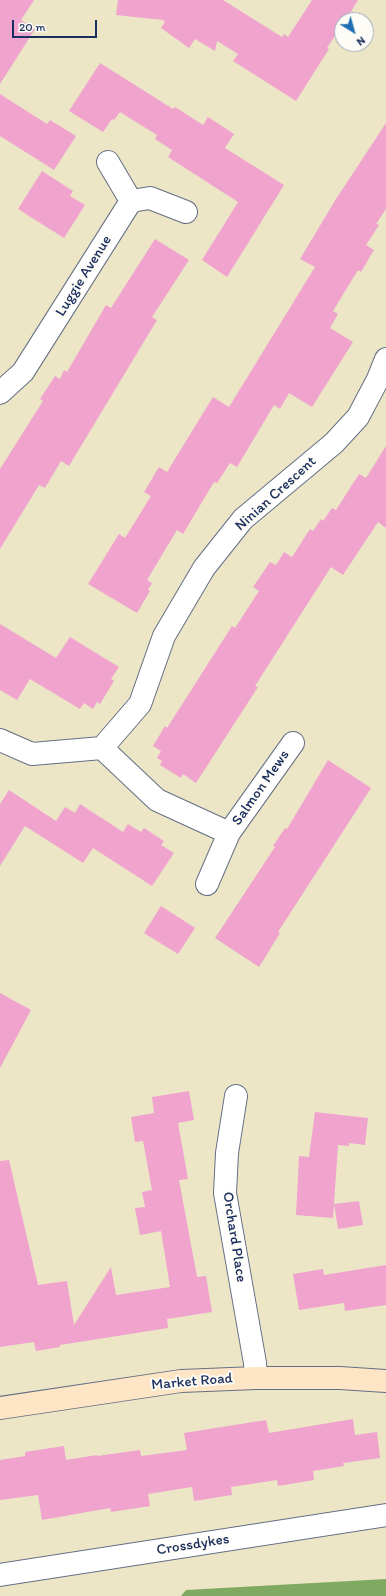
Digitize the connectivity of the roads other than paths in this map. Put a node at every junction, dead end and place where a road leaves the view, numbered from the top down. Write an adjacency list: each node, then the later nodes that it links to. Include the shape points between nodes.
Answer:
1 (108, 162): 2 (street)
2 (131, 201): 3 (street, via 150,198); 5 (street, Luggie Avenue, via 23,372)
3 (186, 212)
4 (386, 358): 8 (street, Ninian Crescent, via 358,417 334,443 243,519 204,568 164,636 140,704)
5 (0, 393)
6 (0, 740): 8 (street, via 32,754)
7 (293, 743): 9 (street, Salmon Mews)
8 (102, 748): 9 (street, Salmon Mews, via 157,800)
9 (229, 833): 10 (street, Salmon Mews)
10 (207, 884)
11 (236, 1096): 12 (street, Orchard Place, via 226,1153 226,1193)
12 (256, 1378): 13 (street, Market Road); 14 (street, Market Road, via 181,1381)
13 (386, 1381)
14 (0, 1408)
15 (386, 1515): 16 (street, Crossdykes)
16 (0, 1575)

